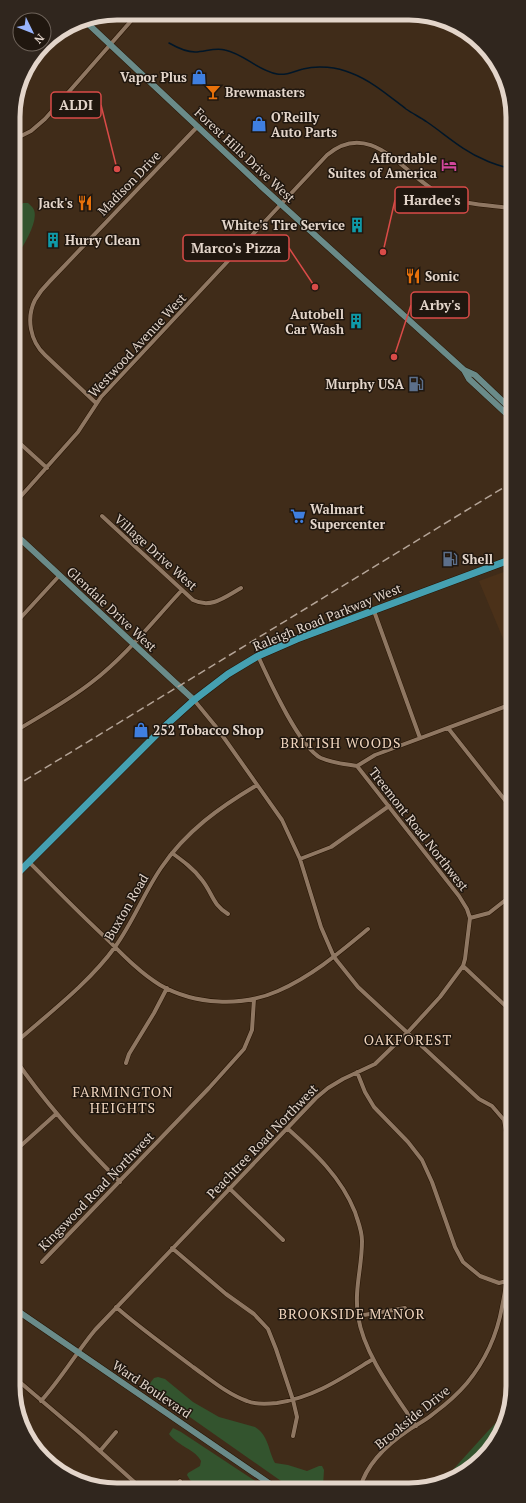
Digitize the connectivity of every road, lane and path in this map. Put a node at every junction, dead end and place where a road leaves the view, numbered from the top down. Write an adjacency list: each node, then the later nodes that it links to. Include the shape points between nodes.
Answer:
1 (132, 20): 3 (street)
2 (88, 24): 3 (main road, Forest Hills Drive West)
3 (110, 45): 4 (main road, Forest Hills Drive West); 5 (street, via 45,119)
4 (198, 126): 6 (main road, Forest Hills Drive West); 9 (street, Madison Drive, via 46,286 33,303 30,325 38,347)
5 (20, 136)
6 (281, 204): 7 (street, Westwood Avenue West, via 332,151 357,142 381,149 419,180 444,196 459,201); 8 (main road, Forest Hills Drive West); 9 (street, Westwood Avenue West)
7 (506, 207)
8 (464, 370): 10 (main road, Forest Hills Drive West, via 474,375); 11 (main road, Forest Hills Drive West, via 469,379)
9 (96, 403): 13 (street, Westwood Avenue West, via 78,432)
10 (506, 404)
11 (506, 413)
12 (20, 444): 13 (street)
13 (46, 468): 14 (street, Westwood Avenue West)
14 (20, 497)
15 (102, 516): 20 (street, Village Drive West)
16 (20, 539): 18 (main road, Glendale Drive West)
17 (506, 561): 21 (main road, Raleigh Road Parkway West)
18 (60, 576): 22 (street); 23 (main road, Glendale Drive West)
19 (241, 588): 20 (street, Village Drive West, via 209,603 193,600)
20 (182, 590): 23 (street)
21 (374, 611): 24 (main road, Raleigh Road Parkway West); 29 (street)
22 (20, 619)
23 (133, 643): 25 (main road, Glendale Drive West); 27 (street, via 91,683)
24 (258, 656): 25 (main road, Raleigh Road Parkway West, via 228,674); 30 (street, Treemont Road Northwest, via 309,749 321,758)
25 (194, 700): 31 (street); 36 (main road, Raleigh Road Parkway West)
26 (506, 706): 28 (street)
27 (20, 728)
28 (448, 728): 29 (street); 32 (street)
29 (420, 738): 30 (street, via 376,755)
30 (357, 766): 33 (street, Treemont Road Northwest)
31 (257, 785): 34 (street, Buxton Road, via 205,819); 35 (street, via 282,820)
32 (506, 801)
33 (389, 806): 35 (street, via 331,847); 40 (street, Treemont Road Northwest, via 459,896)
34 (172, 853): 39 (street, via 195,873 217,906); 42 (street, Buxton Road)
35 (300, 859): 43 (street, via 321,927)
36 (29, 862): 37 (main road, Raleigh Road Parkway West); 42 (street)
37 (20, 871)
38 (506, 901): 40 (street, via 489,913)
39 (228, 914)
40 (470, 918): 44 (street, Peachtree Road Northwest)
41 (368, 929): 43 (street)
42 (115, 947): 45 (street); 49 (street, Buxton Road, via 94,972)
43 (334, 957): 46 (street, via 312,974 278,991); 48 (street, via 358,987)
44 (463, 966): 47 (street); 48 (street, Peachtree Road Northwest, via 440,997)
45 (167, 988): 46 (street, via 213,1001); 50 (street)
46 (254, 999): 57 (street, Kingswood Road Northwest, via 252,1030 244,1049)
47 (506, 1006)
48 (408, 1032): 52 (street, Peachtree Road Northwest, via 375,1064); 55 (street, via 479,1099 495,1110 504,1120)
49 (20, 1038)
50 (126, 1063)
51 (20, 1066): 53 (street)
52 (357, 1072): 54 (street, Peachtree Road Northwest, via 328,1088); 62 (street, via 374,1107 422,1160 455,1247 464,1262 480,1276 499,1283)
53 (56, 1114): 56 (street); 57 (street)
54 (287, 1128): 58 (street, Peachtree Road Northwest); 67 (street, via 329,1168 343,1187 361,1229 362,1249 356,1287)
55 (506, 1130)
56 (20, 1146)
57 (120, 1182): 61 (street, Kingswood Road Northwest)
58 (229, 1188): 59 (street); 60 (street, Peachtree Road Northwest)
59 (283, 1240)
60 (172, 1248): 64 (street, Peachtree Road Northwest); 71 (street, via 261,1320 271,1334)
61 (42, 1262)
62 (506, 1281)
63 (506, 1286): 73 (street, Brookside Drive, via 496,1332 479,1366 448,1403)
64 (116, 1307): 68 (street, Peachtree Road Northwest); 71 (street, via 150,1336 235,1396 255,1403 273,1404)
65 (404, 1308): 67 (street)
66 (20, 1312): 68 (main road, Ward Boulevard)
67 (358, 1316): 69 (street)
68 (77, 1352): 72 (street, Peachtree Road Northwest); 78 (main road, Ward Boulevard)
69 (373, 1359): 71 (street, via 330,1385); 73 (street)
70 (20, 1382): 72 (street)
71 (293, 1400): 75 (street, via 297,1417)
72 (41, 1401): 76 (street)
73 (416, 1426): 79 (street, Brookside Drive, via 392,1443 377,1458)
74 (116, 1432): 76 (street)
75 (293, 1436)
76 (100, 1451): 77 (street)
77 (135, 1483)
78 (269, 1483)
79 (362, 1483)

